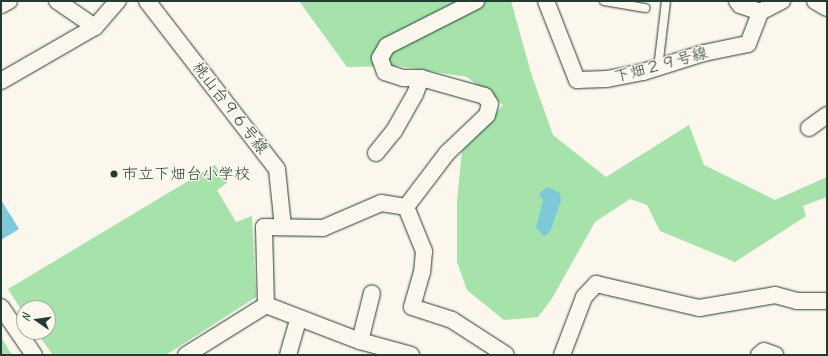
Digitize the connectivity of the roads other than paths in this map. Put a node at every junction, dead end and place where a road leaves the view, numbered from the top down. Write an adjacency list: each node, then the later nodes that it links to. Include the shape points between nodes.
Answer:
1 (9, 1): 12 (street)
2 (57, 1): 16 (street)
3 (118, 1): 16 (street)
4 (147, 1): 24 (street, 桃山台９６号線, via 277,169)
5 (476, 1): 18 (street, via 387,46 380,58 385,72 403,78)
6 (546, 1): 17 (street, 下畑２９号線, via 576,80 607,79)
7 (604, 1): 13 (lane)
8 (666, 1): 17 (lane)
9 (737, 1): 15 (street, via 740,5)
10 (782, 1): 15 (street)
11 (815, 1): 14 (street)
12 (1, 5)
13 (645, 8)
14 (827, 8)
15 (760, 12): 17 (street, 下畑２９号線, via 748,44 704,53)
16 (95, 27): 19 (street)
17 (658, 68)
18 (421, 78): 22 (street, via 394,131); 23 (street, via 485,96 490,104 487,114 447,153)
19 (1, 81)
20 (827, 115): 21 (street)
21 (809, 128)
22 (376, 154)
23 (406, 207): 24 (street, via 380,203 323,228); 36 (street, via 424,252 412,307 452,320)
24 (283, 227): 27 (street, via 264,227)
25 (372, 293): 30 (street)
26 (827, 301): 31 (street, via 797,301 774,295 699,308 596,284 584,297)
27 (266, 306): 29 (street); 33 (street)
28 (1, 307): 32 (street)
29 (298, 319): 30 (street); 34 (street)
30 (360, 341): 35 (street)
31 (568, 354)
32 (34, 355)
33 (186, 355)
34 (288, 355)
35 (412, 355)
36 (506, 355)
37 (759, 355): 38 (street, via 764,351)
38 (775, 355)

